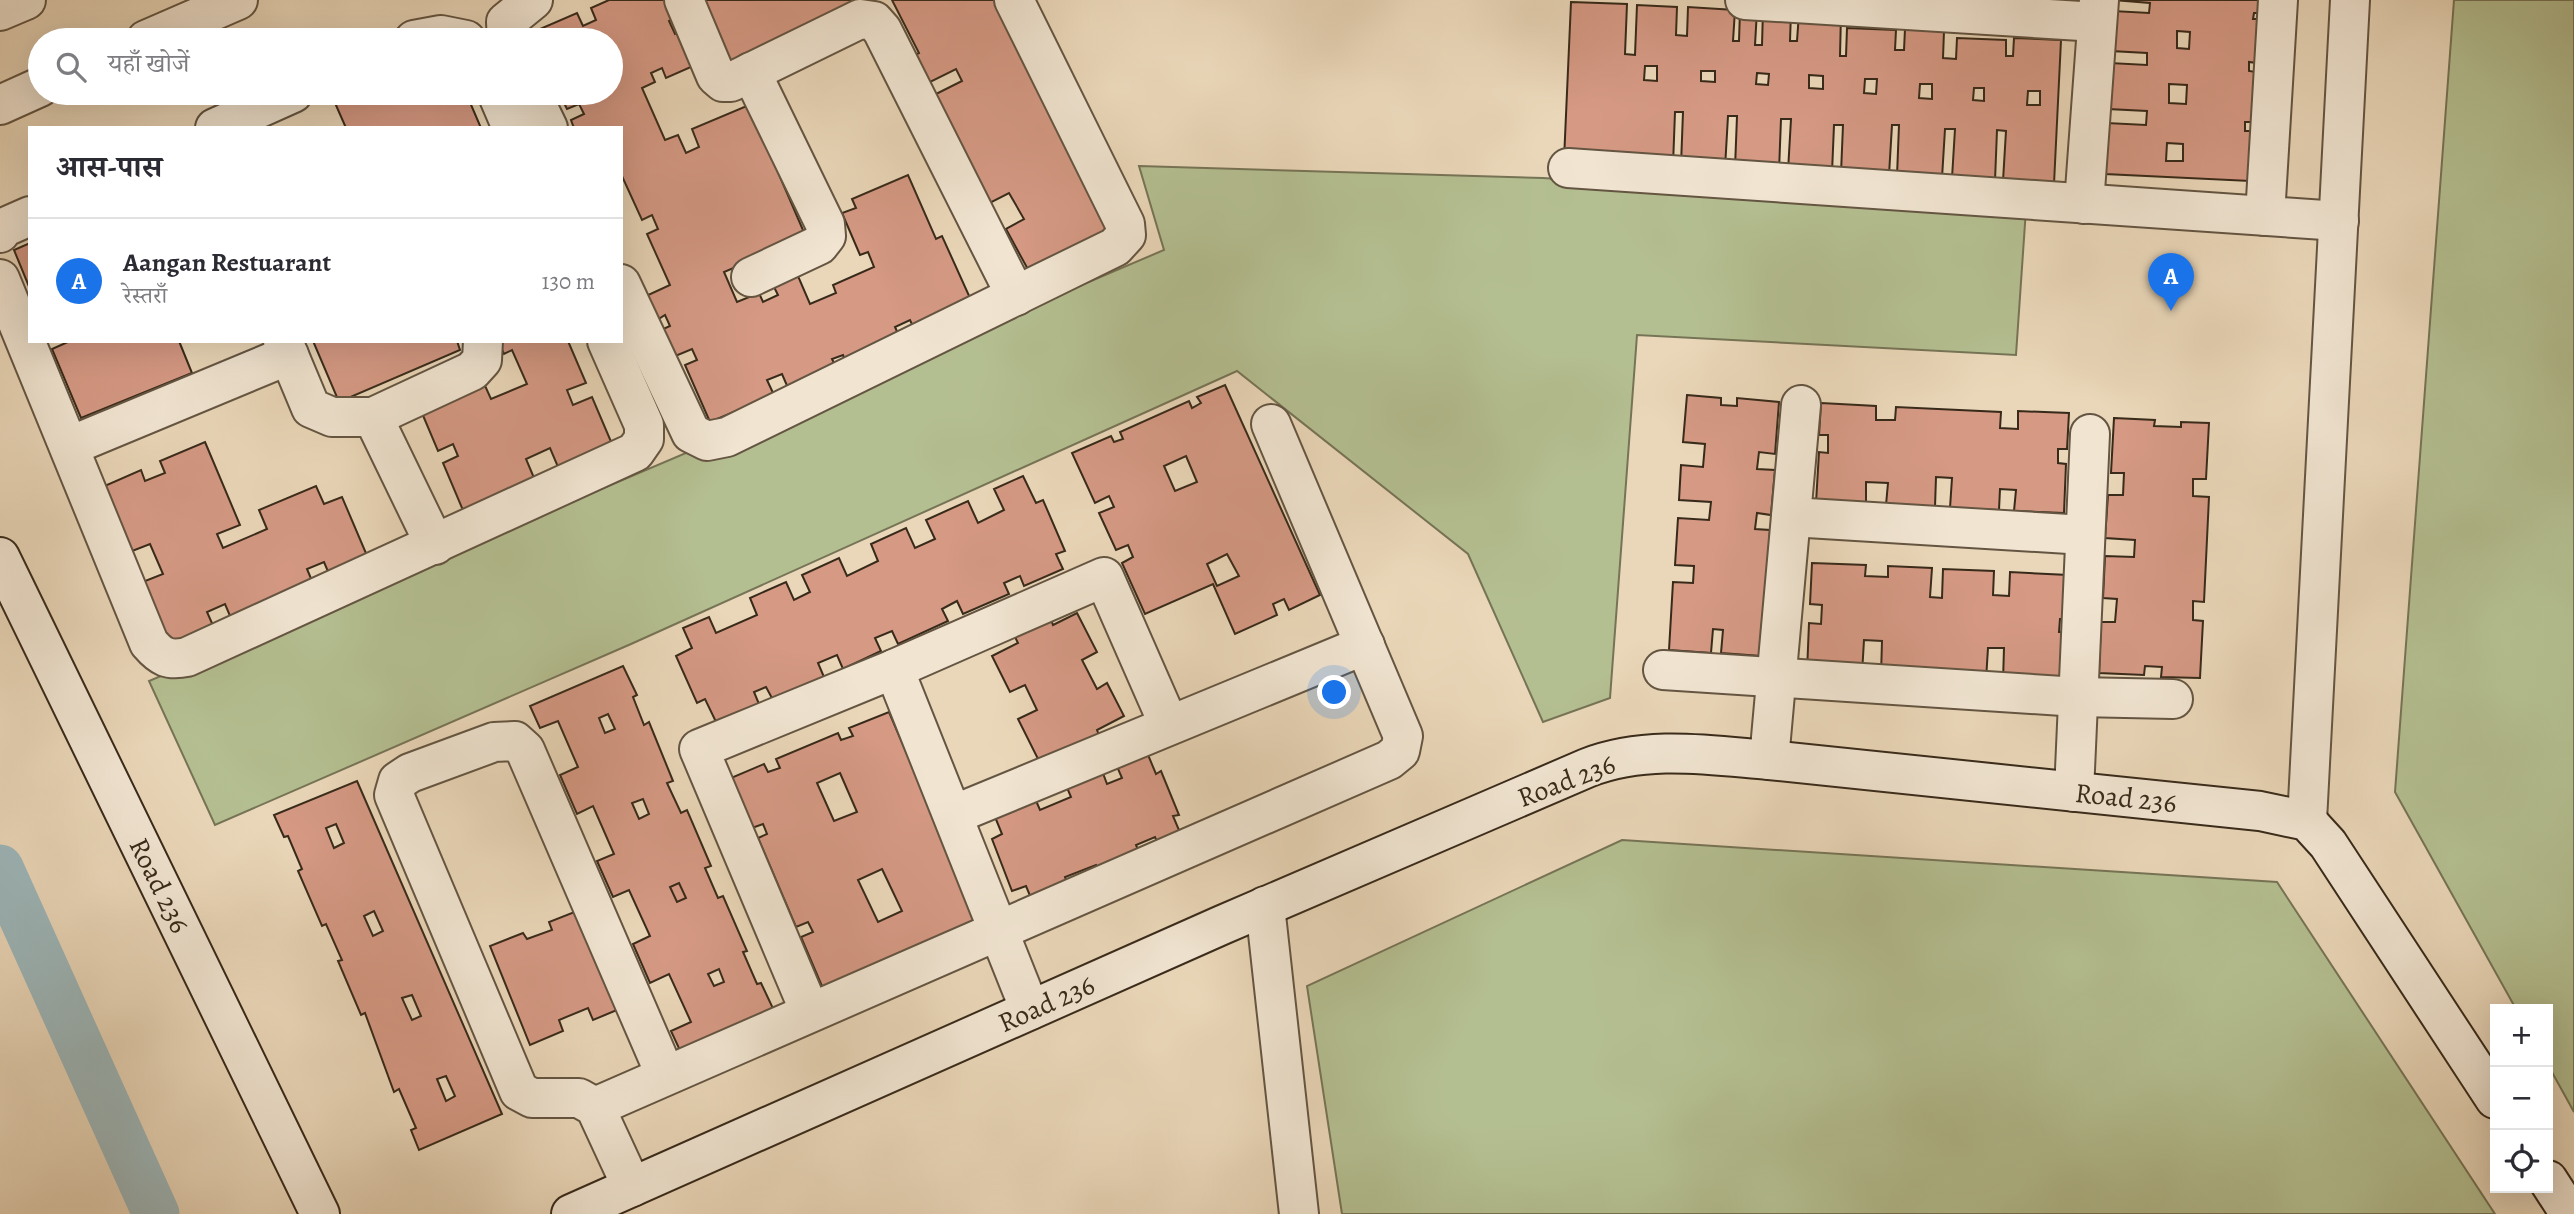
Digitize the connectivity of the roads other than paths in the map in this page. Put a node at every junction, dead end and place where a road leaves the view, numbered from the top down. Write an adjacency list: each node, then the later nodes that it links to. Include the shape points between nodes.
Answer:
1 (26, 0): 8 (street)
2 (533, 0): 12 (street, via 506,22)
3 (684, 0): 13 (street, via 716,76 732,82)
4 (1014, 0): 31 (street, via 1125,224 1126,235 1115,247)
5 (1745, 0): 9 (street)
6 (2278, 0): 24 (street)
7 (2350, 0): 26 (street)
8 (0, 11)
9 (2098, 11): 23 (street)
10 (222, 18): 11 (street)
11 (187, 28)
12 (506, 28)
13 (751, 72): 28 (street, via 825,225 826,236 819,245); 31 (street, via 860,19 874,21)
14 (28, 92): 15 (street)
15 (0, 105)
16 (502, 105): 20 (street)
17 (537, 105): 21 (street)
18 (250, 110): 19 (street)
19 (219, 126)
20 (511, 126)
21 (547, 126)
22 (1568, 169): 23 (street)
23 (2084, 204): 24 (street)
24 (2265, 216): 26 (street)
25 (28, 217): 27 (street)
26 (2339, 221): 54 (street)
27 (0, 233)
28 (751, 277)
29 (0, 279): 39 (street)
30 (623, 288): 31 (street, via 691,433 707,441 727,437)
31 (1016, 296)
32 (483, 343): 36 (street, via 482,360 472,371)
33 (608, 343): 42 (street, via 644,425 644,439 635,452)
34 (286, 348): 36 (street, via 311,408 332,417); 39 (street)
35 (1801, 405): 40 (street)
36 (373, 417): 42 (street)
37 (1271, 424): 44 (street)
38 (2090, 434): 41 (street)
39 (70, 446): 42 (street, via 149,643 159,656 173,660)
40 (1791, 517): 41 (street); 47 (street)
41 (2085, 535): 48 (street)
42 (435, 545)
43 (0, 557): 64 (street, Road 236)
44 (1365, 645): 50 (street); 56 (street, via 1403,736 1400,751 1389,760)
45 (894, 669): 50 (street, via 1104,577); 53 (street); 58 (street, via 699,749)
46 (1663, 670): 47 (street)
47 (1777, 678): 48 (street); 51 (street)
48 (2078, 696): 49 (street); 52 (street)
49 (2173, 699)
50 (1169, 725): 53 (street)
51 (1769, 760): 52 (street, Road 236); 55 (street, Road 236, via 1694,753 1616,757)
52 (2074, 792): 54 (street, Road 236, via 2279,813)
53 (953, 815): 56 (street)
54 (2307, 821): 60 (street, via 2328,844)
55 (1265, 906): 57 (street, Road 236); 66 (street)
56 (999, 930): 57 (street); 58 (street)
57 (1031, 1010): 62 (street, Road 236)
58 (810, 1012): 59 (street)
59 (665, 1074): 61 (street); 61 (street, via 524,750 515,741 495,742 410,773 398,780 394,795 519,1091 532,1098 579,1098)
60 (2490, 1091)
61 (595, 1107): 62 (street)
62 (632, 1187): 65 (street, Road 236)
63 (2553, 1188): 67 (street)
64 (320, 1214)
65 (571, 1214)
66 (1299, 1214)
67 (2570, 1214)

